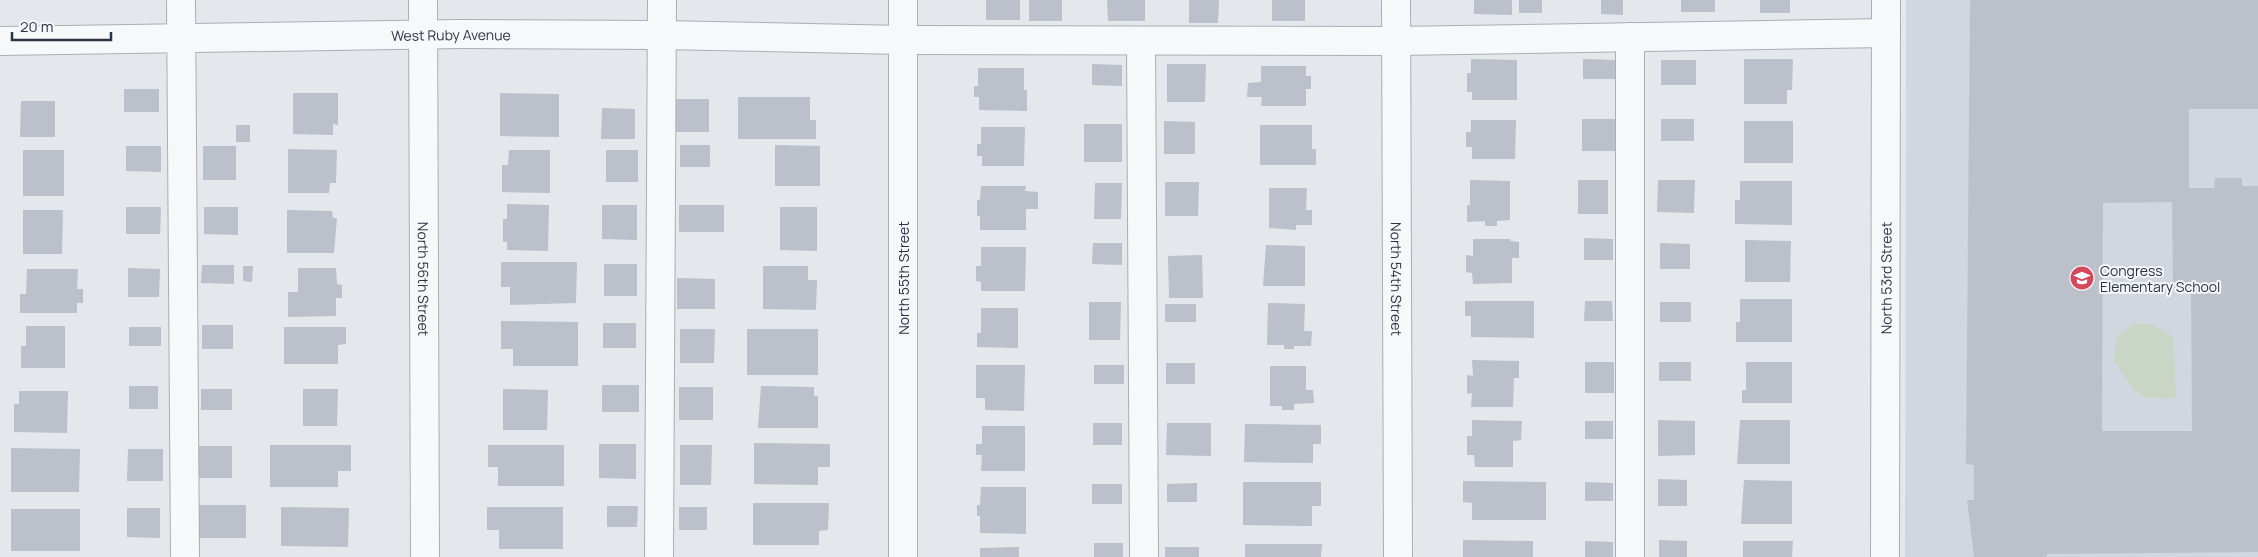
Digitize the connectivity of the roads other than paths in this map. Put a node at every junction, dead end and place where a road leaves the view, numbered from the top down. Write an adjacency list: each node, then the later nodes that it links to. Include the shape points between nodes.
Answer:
1 (181, 0): 10 (street)
2 (422, 0): 8 (street, North 56th Street)
3 (662, 0): 9 (street)
4 (903, 0): 12 (street, North 55th Street)
5 (1396, 0): 15 (street, North 54th Street)
6 (1886, 0): 7 (street, North 53rd Street)
7 (1886, 33): 11 (street, West Ruby Avenue); 23 (street, North 53rd Street)
8 (422, 34): 9 (street, West Ruby Avenue); 10 (street, West Ruby Avenue); 17 (street, North 56th Street)
9 (662, 35): 12 (street, West Ruby Avenue); 18 (street)
10 (182, 37): 14 (street, West Ruby Avenue); 16 (street)
11 (1630, 37): 15 (street, West Ruby Avenue); 22 (street)
12 (903, 40): 13 (street, West Ruby Avenue); 19 (street, North 55th Street)
13 (1141, 40): 15 (street, West Ruby Avenue); 20 (street)
14 (0, 41)
15 (1396, 41): 21 (street, North 54th Street)
16 (185, 557)
17 (425, 557)
18 (659, 557)
19 (903, 557)
20 (1144, 557)
21 (1398, 557)
22 (1630, 557)
23 (1885, 557)

